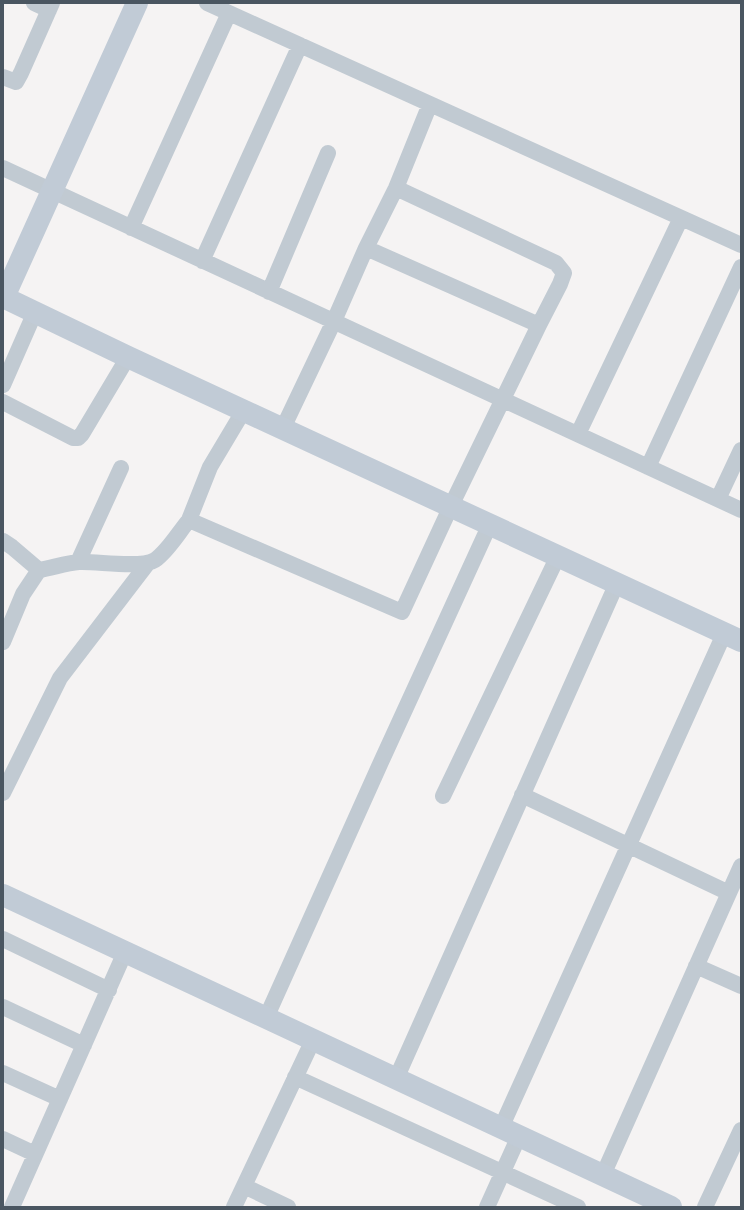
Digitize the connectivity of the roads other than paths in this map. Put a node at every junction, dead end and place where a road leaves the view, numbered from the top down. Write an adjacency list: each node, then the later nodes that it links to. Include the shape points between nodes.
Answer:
1 (34, 3): 4 (street)
2 (137, 3): 12 (street)
3 (207, 3): 5 (street)
4 (50, 6): 7 (street, via 16,82)
5 (229, 13): 6 (street); 14 (street)
6 (300, 45): 8 (street); 17 (street)
7 (3, 77)
8 (430, 104): 11 (street); 13 (street)
9 (328, 153): 19 (street)
10 (3, 168): 12 (street)
11 (396, 188): 16 (street); 23 (street, via 556,263 564,274)
12 (53, 191): 14 (street); 20 (street)
13 (681, 218): 15 (street); 30 (street)
14 (131, 228): 17 (street)
15 (741, 245)
16 (366, 248): 22 (street); 23 (street)
17 (202, 260): 19 (street)
18 (741, 267): 32 (street)
19 (269, 292): 22 (street)
20 (3, 297): 21 (street)
21 (35, 312): 24 (street); 25 (street)
22 (334, 321): 26 (street); 29 (street)
23 (539, 325): 26 (street)
24 (128, 357): 27 (street, via 78,438 73,438); 28 (street)
25 (3, 385)
26 (504, 400): 30 (street); 35 (street)
27 (3, 402)
28 (244, 410): 29 (street); 37 (street, via 210,468)
29 (283, 428): 35 (street)
30 (578, 434): 32 (street)
31 (741, 450): 34 (street)
32 (648, 467): 34 (street)
33 (120, 468): 41 (street)
34 (718, 499): 36 (street)
35 (451, 506): 37 (street, via 402,612); 38 (street)
36 (741, 510)
37 (188, 520): 42 (street, via 162,554)
38 (490, 524): 40 (street); 60 (street)
39 (3, 541): 43 (street)
40 (558, 556): 44 (street); 49 (street)
41 (78, 562): 42 (street); 43 (street)
42 (148, 563): 47 (street, via 60,678)
43 (39, 570): 46 (street, via 23,594)
44 (617, 584): 45 (street); 48 (street)
45 (736, 637): 50 (street)
46 (3, 642)
47 (3, 793)
48 (522, 795): 50 (street); 65 (street)
49 (443, 796)
50 (629, 846): 52 (street); 68 (street)
51 (741, 866): 52 (street)
52 (729, 893): 56 (street)
53 (3, 895): 55 (street)
54 (3, 939): 58 (street)
55 (125, 952): 58 (street); 60 (street)
56 (696, 966): 57 (street); 72 (street)
57 (741, 986)
58 (109, 990): 62 (street)
59 (3, 1007): 62 (street)
60 (266, 1018): 61 (street)
61 (313, 1040): 64 (street); 65 (street)
62 (84, 1045): 66 (street)
63 (3, 1073): 66 (street)
64 (296, 1077): 71 (street); 73 (street)
65 (396, 1078): 68 (street)
66 (60, 1099): 70 (street)
67 (741, 1130): 80 (street)
68 (510, 1132): 71 (street); 72 (street)
69 (3, 1139): 70 (street)
70 (35, 1154): 74 (street)
71 (503, 1172): 77 (street); 78 (street)
72 (603, 1175): 79 (street)
73 (244, 1186): 75 (street); 76 (street)
74 (9, 1204)
75 (234, 1207)
76 (288, 1207)
77 (487, 1207)
78 (578, 1207)
79 (671, 1207)
80 (705, 1207)

